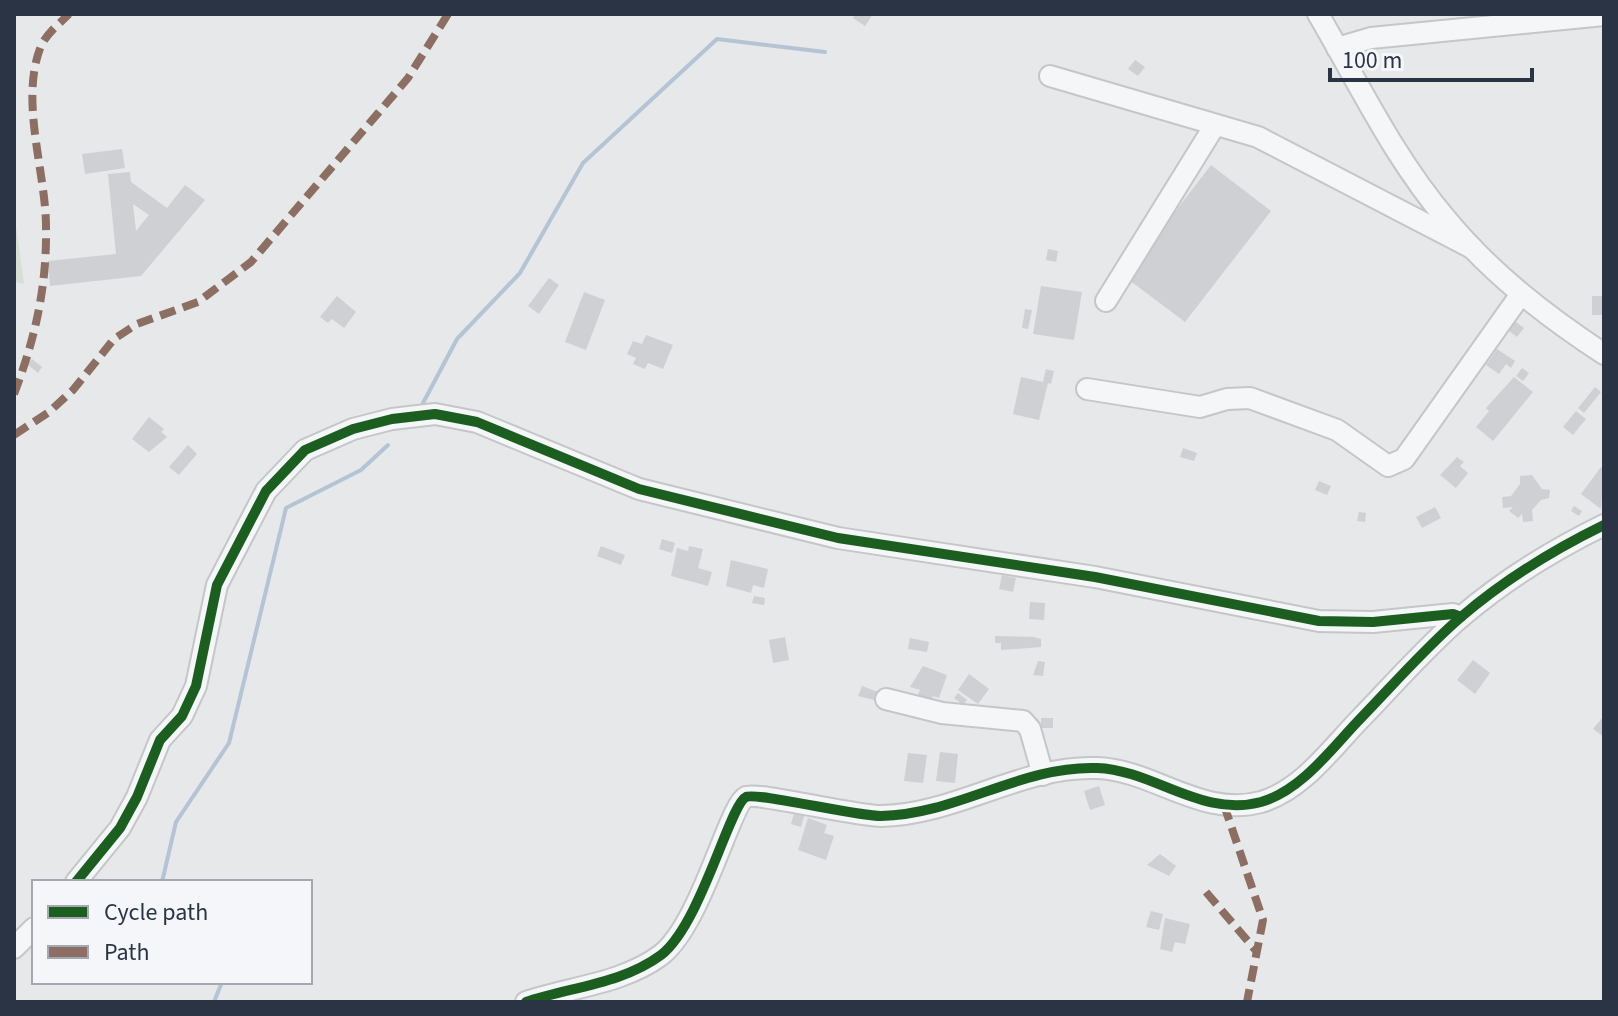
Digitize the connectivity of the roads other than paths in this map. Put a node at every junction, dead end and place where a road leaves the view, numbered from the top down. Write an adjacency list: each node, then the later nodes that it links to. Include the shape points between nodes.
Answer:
1 (1318, 14): 3 (street)
2 (1604, 15): 3 (street, via 1371,38)
3 (1337, 48): 6 (street, via 1417,182)
4 (1050, 76): 5 (street)
5 (1215, 125): 6 (street, via 1282,147); 8 (street)
6 (1472, 248): 7 (street)
7 (1521, 294): 9 (street); 10 (street, via 1404,459 1388,466 1337,430 1250,398 1200,407)
8 (1106, 301)
9 (1604, 354)
10 (1087, 389)
11 (1604, 525): 12 (street)
12 (1461, 617): 14 (street, via 1306,775 1271,798 1241,805 1209,802 1107,769); 15 (street, via 1319,621 1095,577 838,538 639,489 477,422 435,414 402,417 353,429 305,450 266,491 217,585 196,686 182,716 160,740 120,828)
13 (886, 699): 14 (street, via 942,713 1023,721)
14 (1043, 775): 18 (street, via 940,808 891,816 818,809 761,795 744,798 734,810 692,915 661,955 624,975)
15 (78, 880)
16 (32, 930): 17 (street)
17 (14, 948)
18 (526, 1002)

